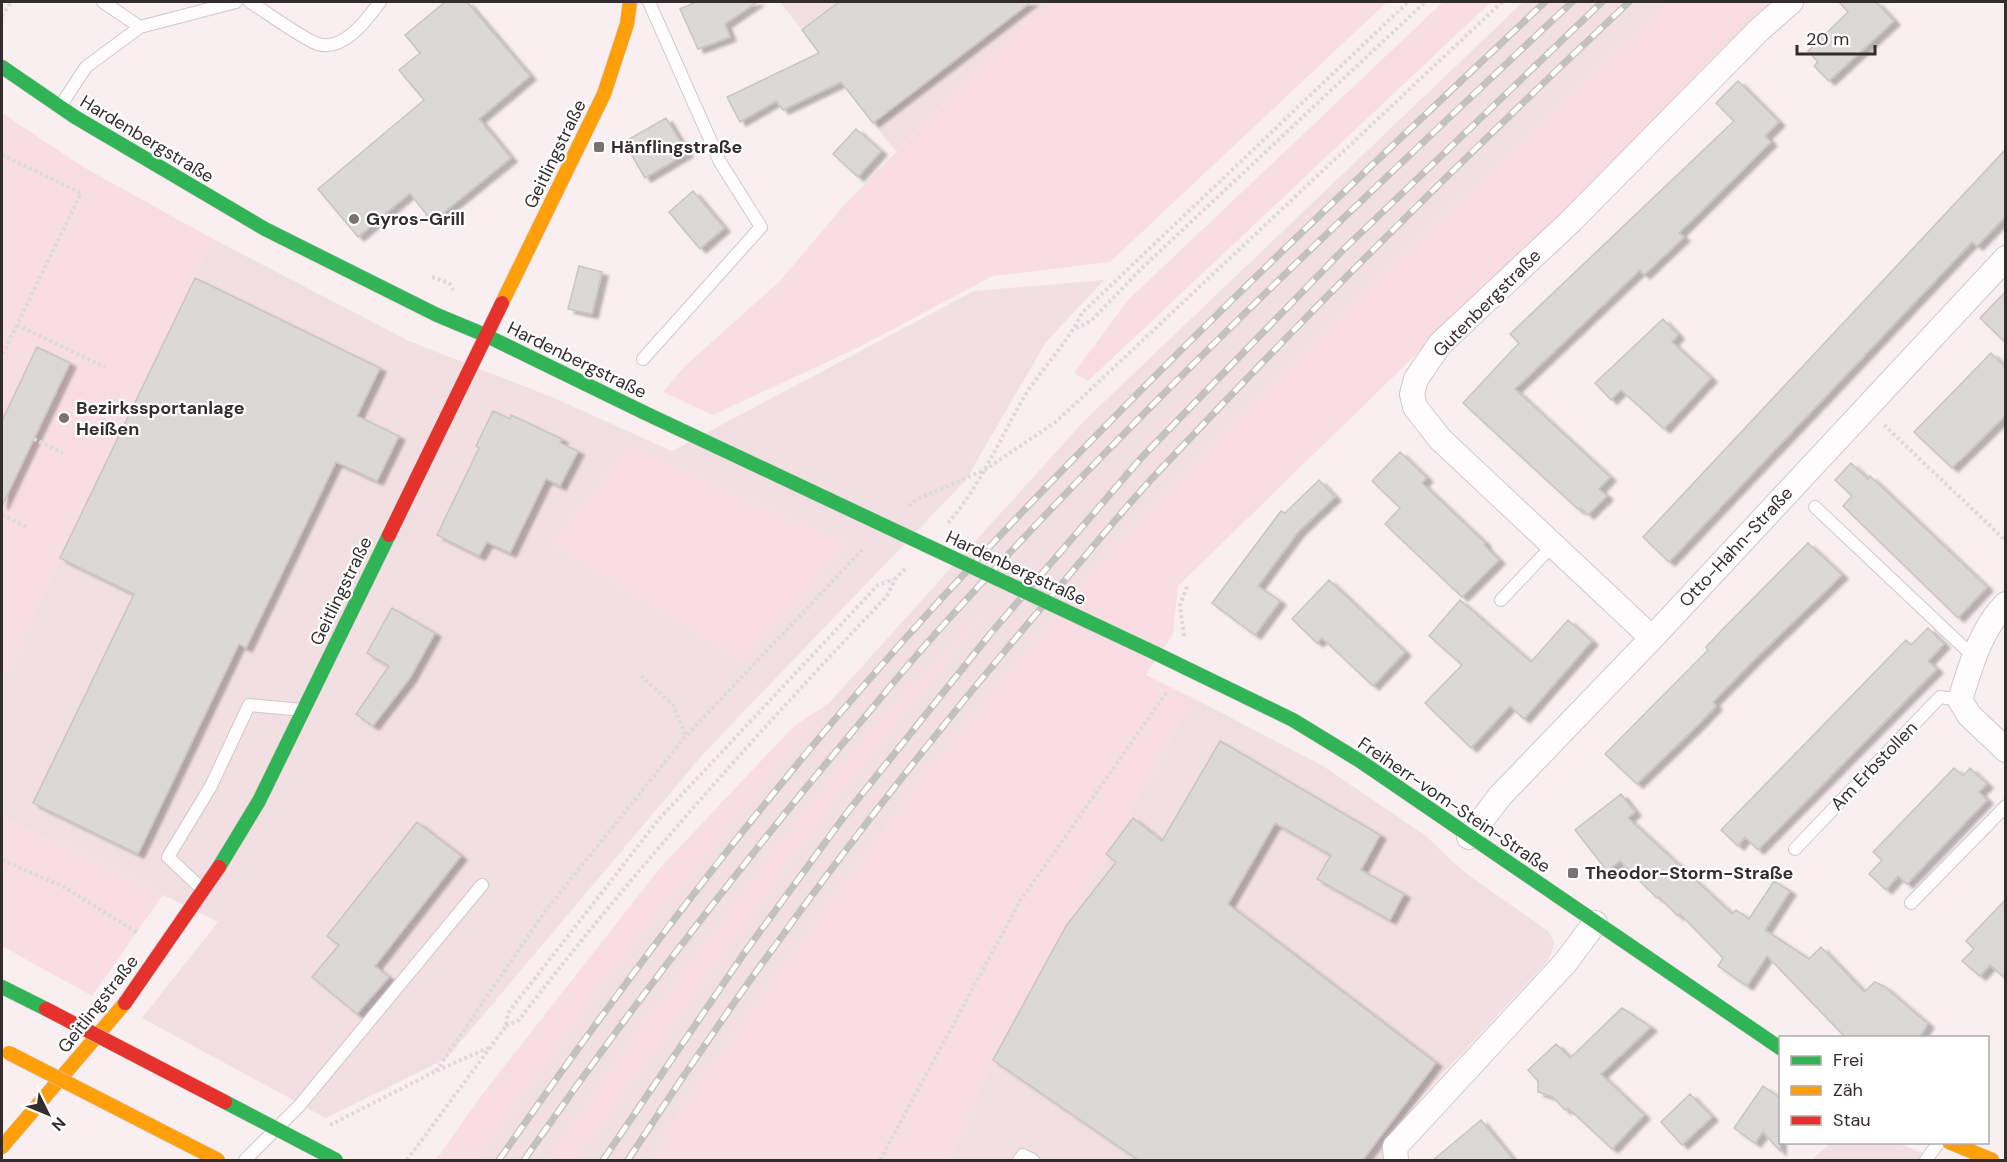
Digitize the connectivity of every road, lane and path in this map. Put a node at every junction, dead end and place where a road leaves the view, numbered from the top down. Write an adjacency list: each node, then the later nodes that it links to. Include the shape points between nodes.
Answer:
1 (11, 2): 12 (path)
2 (103, 2): 13 (lane)
3 (236, 2): 13 (lane)
4 (250, 2): 5 (lane, via 319,44 336,42 362,27)
5 (380, 2)
6 (630, 2): 20 (main road, Geitlingstraße, via 627,24 604,94)
7 (649, 2): 22 (lane, via 720,162 761,227)
8 (1408, 2): 19 (path, via 1136,260 1082,313)
9 (1425, 2): 19 (path, via 1142,268 1091,321)
10 (1502, 2): 27 (path, via 1057,421)
11 (1791, 2): 35 (street, Gutenbergstraße, via 1572,220 1440,344 1416,379 1412,394 1415,407 1440,439)
12 (2, 15)
13 (140, 27): 15 (lane, via 86,67)
14 (2, 67): 15 (main road, Hardenbergstraße)
15 (60, 107): 20 (main road, Hardenbergstraße, via 265,229 437,315)
16 (2, 155): 18 (path, via 81,193)
17 (2006, 258): 24 (street, Otto-Hahn-Straße)
18 (17, 325): 21 (path); 23 (path)
19 (1074, 329): 27 (path, via 1025,396)
20 (485, 334): 42 (main road, Hardenbergstraße, bridge); 47 (main road, Geitlingstraße)
21 (2, 356)
22 (644, 359)
23 (105, 368)
24 (1866, 407): 33 (path); 41 (street, Otto-Hahn-Straße)
25 (34, 439): 26 (path)
26 (63, 453)
27 (985, 470): 29 (path, via 916,499); 32 (path, via 967,501)
28 (1815, 507): 43 (lane)
29 (901, 514)
30 (2, 515): 31 (path)
31 (27, 527)
32 (941, 530)
33 (2006, 541)
34 (869, 543): 48 (path)
35 (1552, 546): 39 (lane); 41 (street, Gutenbergstraße)
36 (910, 563): 37 (path)
37 (895, 579): 60 (path, via 887,596 672,830 519,1020); 60 (path, via 878,585 659,819 508,1013)
38 (1188, 584): 44 (path, via 1180,605)
39 (1501, 600)
40 (2006, 604): 43 (street, via 1997,612)
41 (1652, 638): 51 (street, Otto-Hahn-Straße, via 1500,796)
42 (1155, 653): 44 (main road, Freiherr-vom-Stein-Straße)
43 (1974, 657): 46 (street)
44 (1185, 667): 51 (main road, Freiherr-vom-Stein-Straße, via 1293,720); 76 (path, via 1020,901)
45 (641, 676): 48 (path, via 673,705)
46 (1960, 700): 49 (street, via 1969,715); 52 (lane, Am Erbstollen, via 1940,697)
47 (304, 710): 55 (main road, Geitlingstraße, via 260,801); 55 (lane, via 249,705 211,786 168,857)
48 (686, 736): 64 (path, via 546,910)
49 (2006, 750)
50 (2006, 806): 56 (lane)
51 (1469, 837): 57 (main road, Freiherr-vom-Stein-Straße)
52 (1795, 849)
53 (2, 860): 58 (path, via 64,887 136,932)
54 (482, 885): 73 (lane, via 299,1106)
55 (204, 891): 58 (main road, Geitlingstraße)
56 (1911, 903)
57 (1595, 923): 61 (main road, Freiherr-vom-Stein-Straße); 70 (street, via 1565,963)
58 (168, 944): 68 (main road, Geitlingstraße, via 119,1011)
59 (2, 987): 74 (main road, bridge)
60 (506, 1026): 62 (path)
61 (1779, 1047)
62 (490, 1048): 64 (path); 75 (path)
63 (5, 1052): 72 (main road, bridge)
64 (436, 1071): 65 (path)
65 (323, 1131)
66 (1938, 1144): 79 (lane)
67 (1951, 1144): 80 (main road)
68 (2, 1147)
69 (2, 1154): 71 (lane)
70 (1391, 1156)
71 (10, 1161)
72 (218, 1161)
73 (245, 1161)
74 (336, 1161)
75 (407, 1161)
76 (880, 1161)
77 (1019, 1161): 78 (lane, via 1023,1155)
78 (1033, 1161)
79 (1926, 1161)
80 (1992, 1161)

